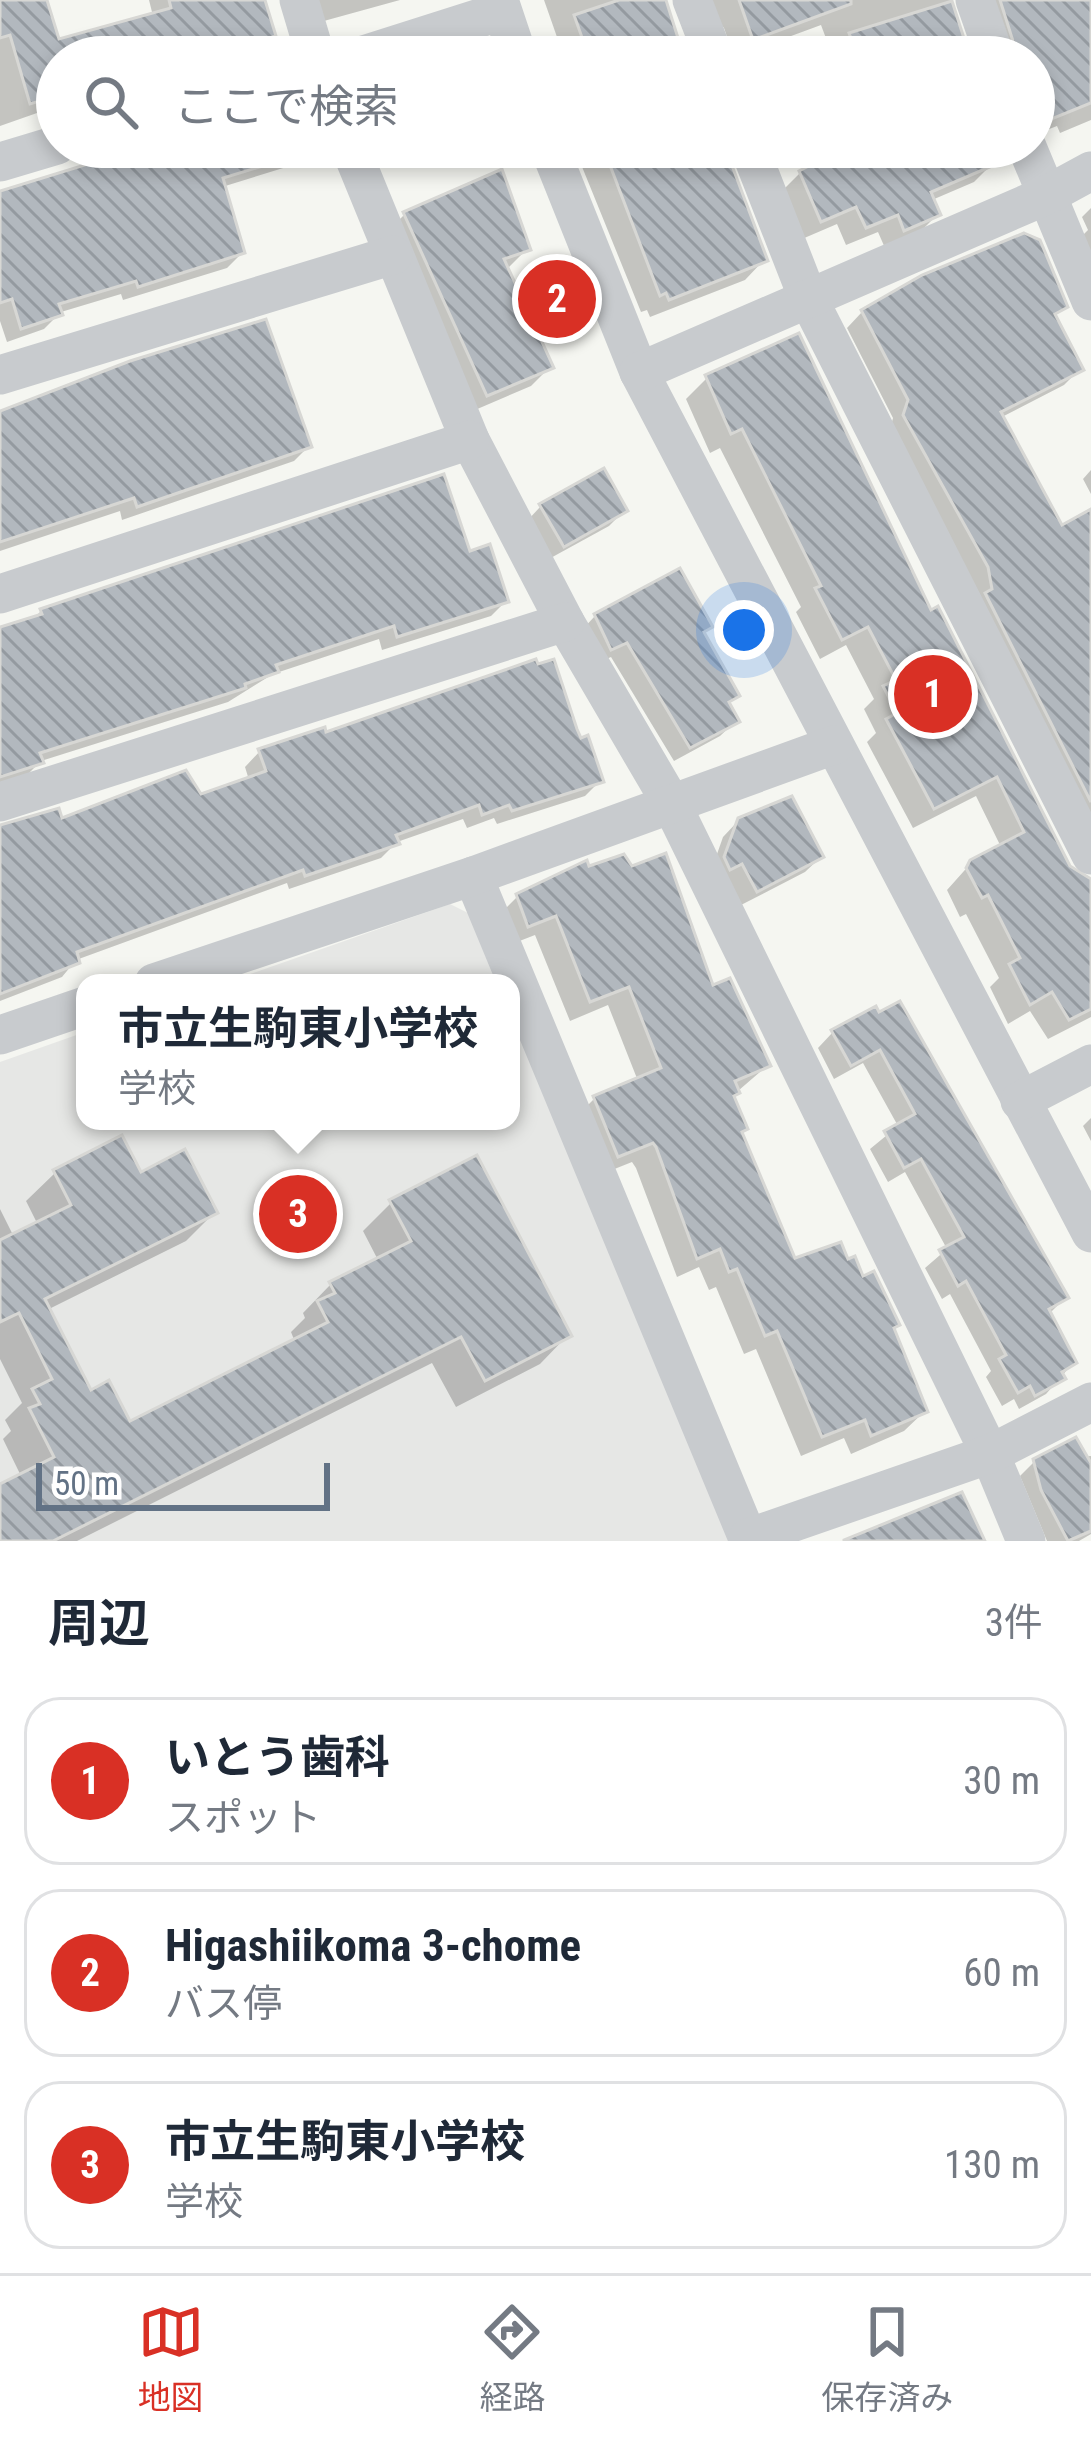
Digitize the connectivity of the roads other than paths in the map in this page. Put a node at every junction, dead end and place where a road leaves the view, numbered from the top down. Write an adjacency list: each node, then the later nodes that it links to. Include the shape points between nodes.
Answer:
1 (299, 0): 5 (street)
2 (692, 0): 8 (street)
3 (975, 0): 9 (street)
4 (500, 6): 6 (street); 7 (street)
5 (310, 36)
6 (416, 36)
7 (511, 36)
8 (706, 36)
9 (988, 36)
10 (36, 151): 11 (street)
11 (0, 162)
12 (358, 168): 18 (street)
13 (557, 168): 21 (street)
14 (757, 168): 19 (street)
15 (1035, 168): 17 (street)
16 (1091, 171): 17 (street)
17 (1045, 196): 19 (street); 20 (street)
18 (392, 255): 22 (street); 23 (street)
19 (808, 298): 21 (street); 29 (street)
20 (1091, 301)
21 (639, 372): 26 (street)
22 (0, 375)
23 (470, 440): 24 (street); 25 (street)
24 (0, 594)
25 (565, 622): 27 (street); 28 (street)
26 (834, 745): 28 (street); 37 (street)
27 (0, 802)
28 (671, 803): 30 (street); 40 (street)
29 (1091, 855)
30 (473, 876): 31 (street); 32 (street)
31 (181, 974)
32 (514, 974)
33 (520, 989): 41 (street)
34 (76, 1009): 35 (street)
35 (0, 1035)
36 (1091, 1064): 37 (street)
37 (1020, 1101): 38 (street)
38 (1091, 1233)
39 (1091, 1402): 40 (street)
40 (990, 1454): 41 (street); 42 (street)
41 (749, 1539)
42 (1026, 1541)

